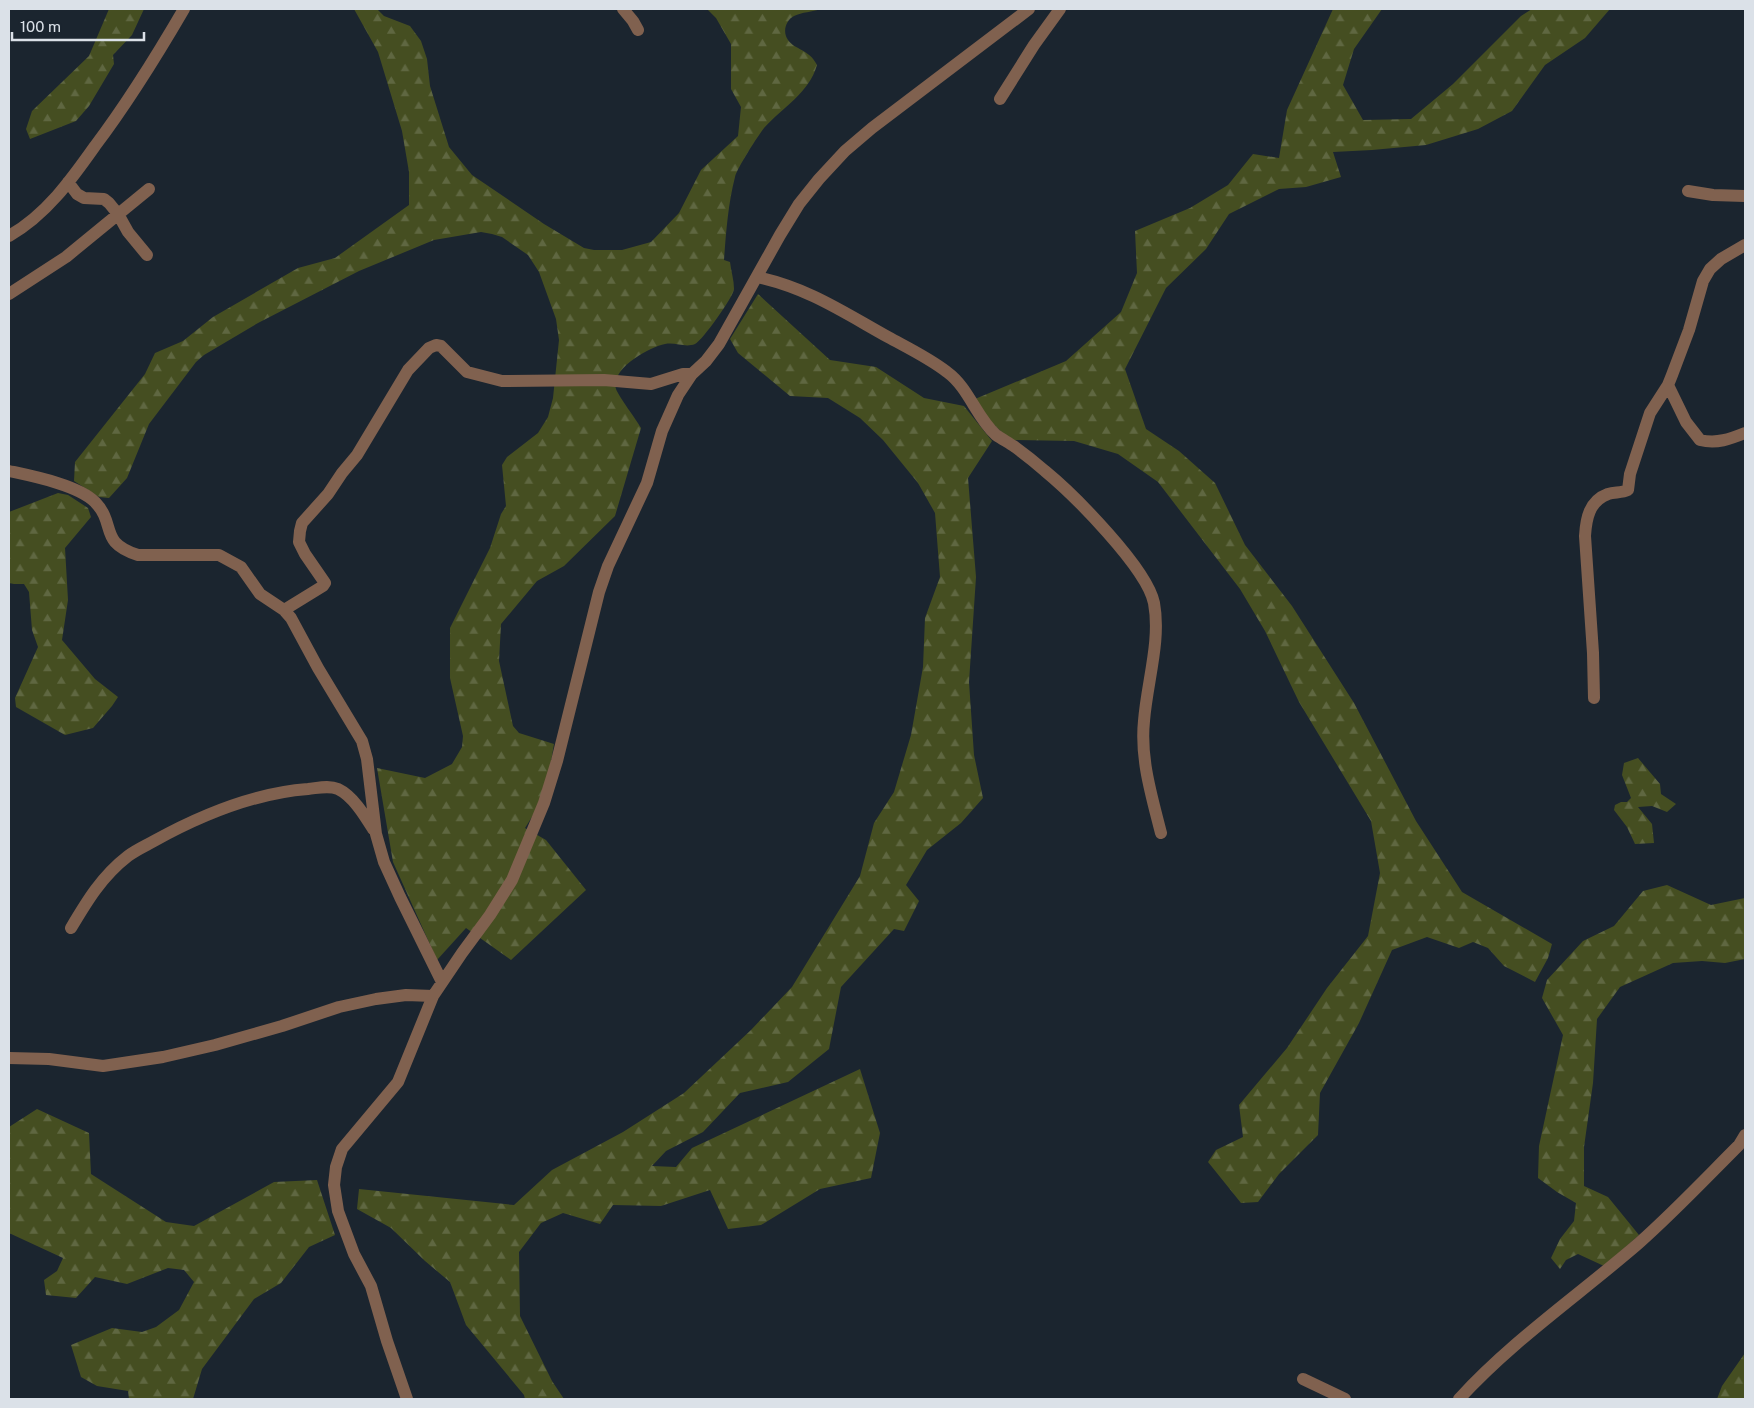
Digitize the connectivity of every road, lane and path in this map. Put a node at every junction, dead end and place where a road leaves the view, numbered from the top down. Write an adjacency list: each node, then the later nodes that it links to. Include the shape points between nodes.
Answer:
1 (184, 9): 7 (street, via 130,99)
2 (623, 9): 5 (street)
3 (1029, 9): 15 (street, via 845,151 799,204)
4 (1060, 9): 6 (street)
5 (638, 30)
6 (1000, 99)
7 (68, 182): 11 (street, via 78,194 90,200 104,198); 12 (street, via 49,206)
8 (149, 189): 11 (street)
9 (1688, 191): 10 (street)
10 (1745, 196)
11 (118, 214): 14 (street, via 128,232); 16 (street, via 66,257)
12 (9, 236)
13 (1745, 245): 18 (street, via 1721,259 1703,281)
14 (148, 255)
15 (757, 277): 17 (street, via 720,344); 24 (street, via 806,291 948,372 997,435 1047,472 1126,555 1154,602 1156,628 1143,749)
16 (9, 294)
17 (692, 374): 21 (street, via 651,384 604,380 502,381 467,372 441,346 429,348 408,370 357,455 302,523 300,542 325,583); 26 (street, via 662,430 647,483 599,592 544,804 502,898)
18 (1668, 386): 19 (street, via 1686,422 1700,440 1725,441); 22 (street, via 1650,413 1628,490 1598,499 1586,521)
19 (1745, 433)
20 (9, 471): 21 (street, via 52,482 94,501 108,523 110,536 138,555 219,555 230,559 241,567 260,594)
21 (284, 610): 23 (street, via 296,625 362,742)
22 (1594, 698)
23 (376, 834): 25 (street, via 351,799 329,787 293,790 241,802 181,826 128,856 92,892); 26 (street, via 384,862)
24 (1161, 834)
25 (71, 928)
26 (442, 982): 27 (street)
27 (433, 996): 28 (street, via 406,995 339,1007 163,1058 103,1066); 31 (street, via 398,1082 342,1150 334,1185 338,1211 354,1254 372,1286)
28 (9, 1058)
29 (1743, 1142): 33 (street, via 1690,1196 1490,1366)
30 (1303, 1379): 32 (street)
31 (407, 1399)
32 (1345, 1399)
33 (1459, 1399)

